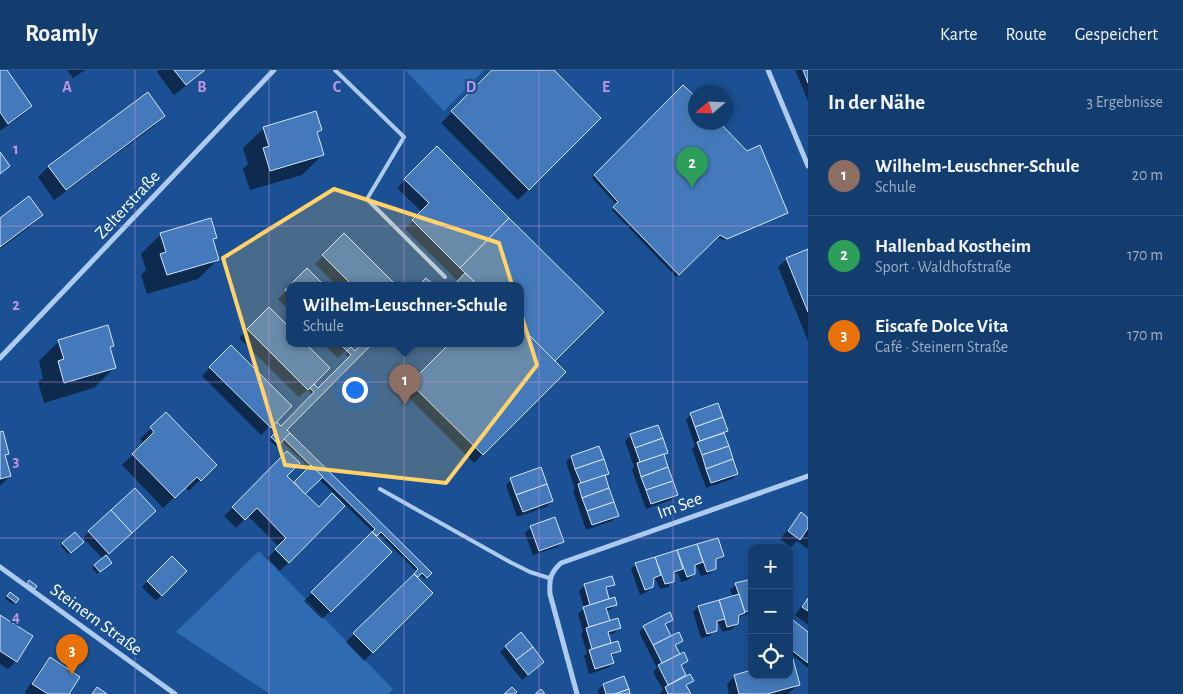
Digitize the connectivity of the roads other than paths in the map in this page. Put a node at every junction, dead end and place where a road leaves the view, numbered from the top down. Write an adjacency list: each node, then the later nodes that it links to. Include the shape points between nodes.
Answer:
1 (274, 70): 6 (street, Zelterstraße)
2 (335, 70): 5 (lane, via 404,137 367,199)
3 (768, 70): 4 (street)
4 (808, 166)
5 (445, 277)
6 (0, 358)
7 (808, 476): 10 (street, Im See, via 561,563)
8 (380, 489): 10 (lane, via 510,562)
9 (0, 567): 11 (street, Steinern Straße)
10 (549, 578): 12 (street, via 550,594)
11 (175, 694)
12 (577, 694)

